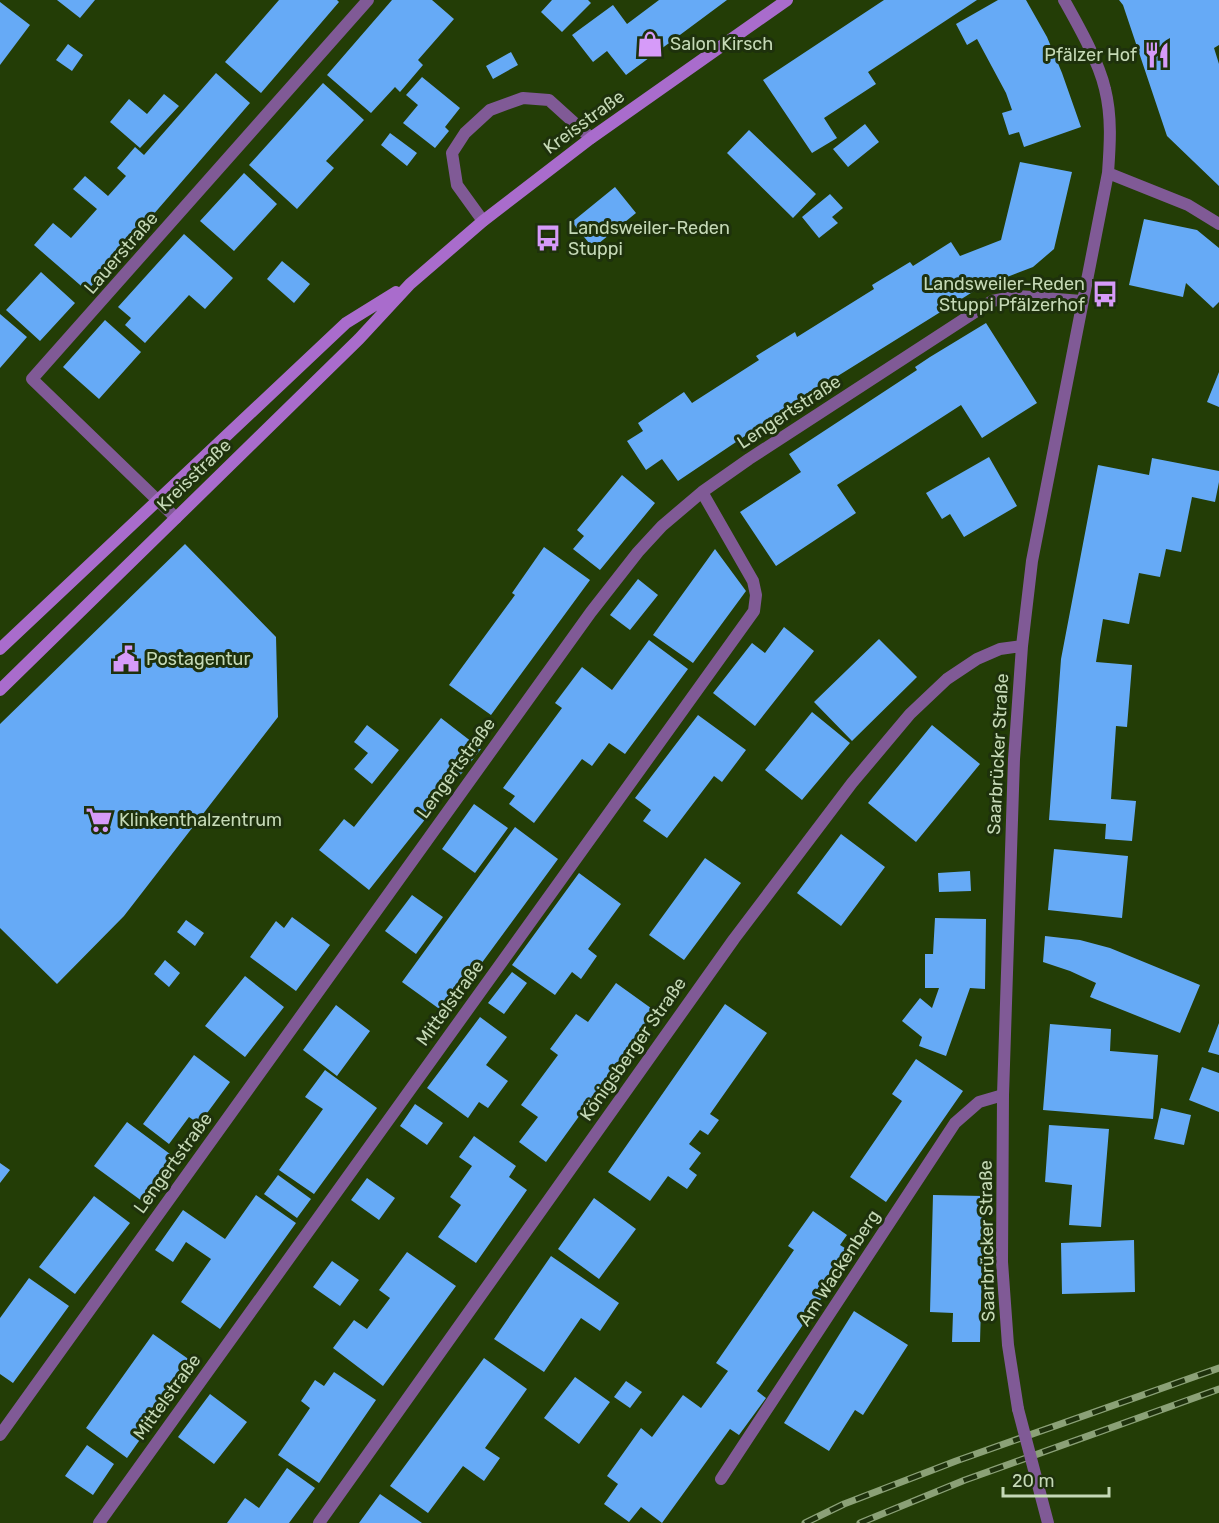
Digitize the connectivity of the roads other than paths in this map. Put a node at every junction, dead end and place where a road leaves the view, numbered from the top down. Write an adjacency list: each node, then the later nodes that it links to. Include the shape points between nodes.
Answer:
1 (368, 0): 11 (street, Lauerstraße, via 32,379)
2 (787, 0): 4 (main road, Kreisstraße)
3 (1064, 0): 5 (street, Saarbrücker Straße, via 1105,88 1111,129)
4 (591, 138): 6 (main road, Kreisstraße); 6 (street, via 549,100 523,98 490,110 465,133 453,153 458,185)
5 (1108, 172): 7 (street, via 1188,206); 9 (street, Saarbrücker Straße)
6 (483, 221): 8 (main road, Kreisstraße)
7 (1219, 224)
8 (410, 284): 11 (main road, Kreisstraße, via 346,323); 12 (main road, Kreisstraße)
9 (1082, 301): 10 (street, Lengertstraße, via 1018,296 992,301); 13 (street, Saarbrücker Straße, via 1032,561)
10 (702, 492): 17 (street, Lengertstraße, via 662,526 591,612); 19 (street, Mittelstraße, via 753,581 754,611)
11 (157, 500): 12 (street, Lauerstraße); 14 (main road, Kreisstraße)
12 (176, 518): 15 (main road, Kreisstraße)
13 (1022, 646): 16 (street, Saarbrücker Straße, via 1014,759); 20 (street, Königsberger Straße, via 1000,649 977,659 947,679 910,714 852,783 720,959)
14 (0, 649)
15 (0, 690)
16 (1003, 1095): 18 (street, Am Wackenberg, via 979,1102 955,1124); 21 (street, Saarbrücker Straße, bridge, via 1002,1262 1008,1345 1018,1409)
17 (0, 1435)
18 (721, 1479)
19 (99, 1523)
20 (319, 1523)
21 (1048, 1523)

